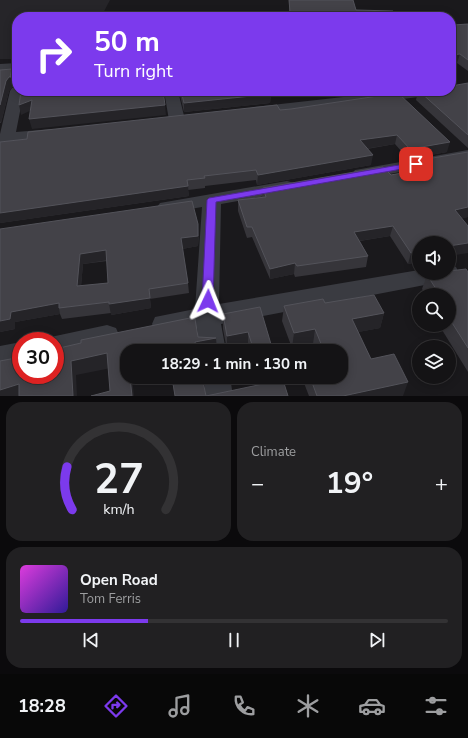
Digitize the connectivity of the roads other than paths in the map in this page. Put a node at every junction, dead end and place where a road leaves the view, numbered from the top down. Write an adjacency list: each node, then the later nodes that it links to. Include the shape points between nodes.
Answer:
1 (12, 67): 2 (street)
2 (0, 68)
3 (16, 96): 13 (street)
4 (172, 96): 10 (street)
5 (391, 96): 8 (street)
6 (401, 96): 7 (street)
7 (412, 106)
8 (238, 113)
9 (192, 118): 10 (street)
10 (177, 120): 11 (street)
11 (161, 122)
12 (69, 132): 13 (street)
13 (3, 139)
14 (461, 152): 15 (street)
15 (345, 177)
16 (306, 184): 17 (street)
17 (212, 200): 18 (street); 22 (street)
18 (149, 209)
19 (468, 270): 20 (street)
20 (456, 272)
21 (412, 279): 22 (street)
22 (207, 315): 23 (street); 24 (street)
23 (64, 344)
24 (212, 344)
25 (12, 355): 26 (street)
26 (0, 357)
27 (217, 384): 28 (street)
28 (219, 396)

